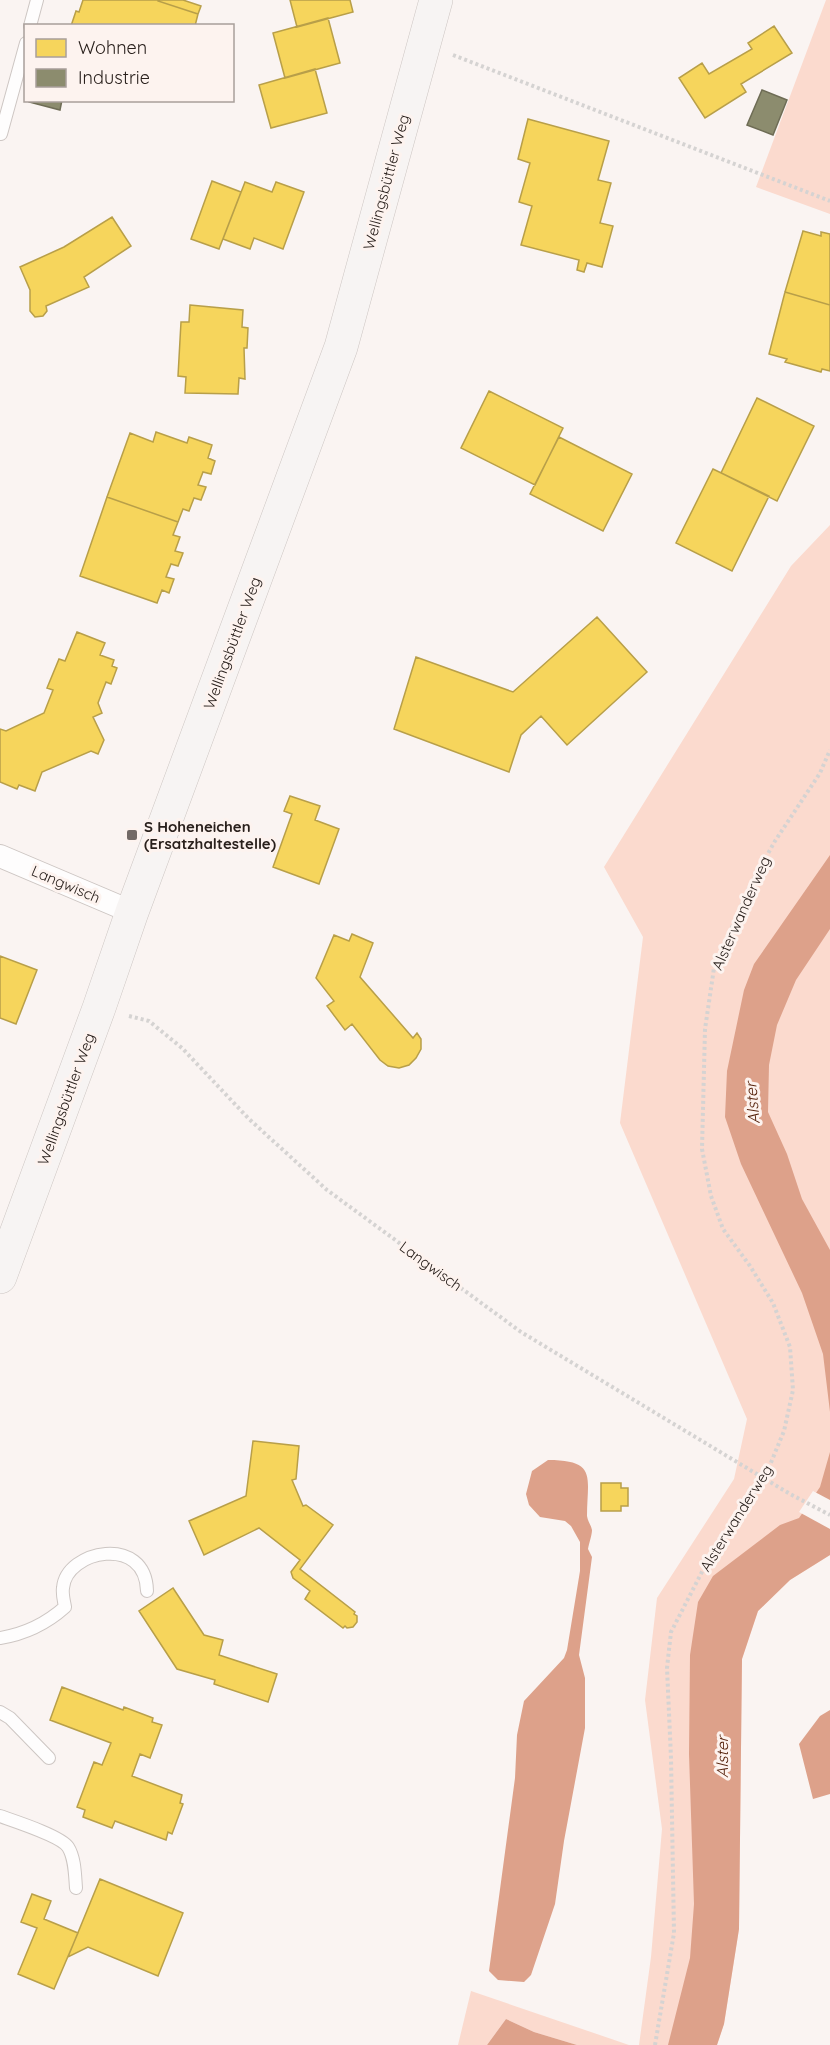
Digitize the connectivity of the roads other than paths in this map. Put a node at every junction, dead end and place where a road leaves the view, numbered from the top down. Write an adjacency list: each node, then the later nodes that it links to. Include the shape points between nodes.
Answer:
1 (37, 0): 3 (lane)
2 (436, 0): 7 (main road, Wellingsbüttler Weg, via 341,348)
3 (31, 24)
4 (24, 50): 5 (lane)
5 (1, 134)
6 (0, 856): 7 (street, Langwisch)
7 (132, 912): 8 (main road, Wellingsbüttler Weg)
8 (0, 1277)
9 (147, 1591): 10 (lane, via 142,1570 125,1555 84,1559 71,1570 63,1586 65,1607 42,1625)
10 (0, 1638)
11 (0, 1712): 12 (lane)
12 (49, 1758)
13 (0, 1816): 14 (lane, via 68,1845)
14 (76, 1888)

